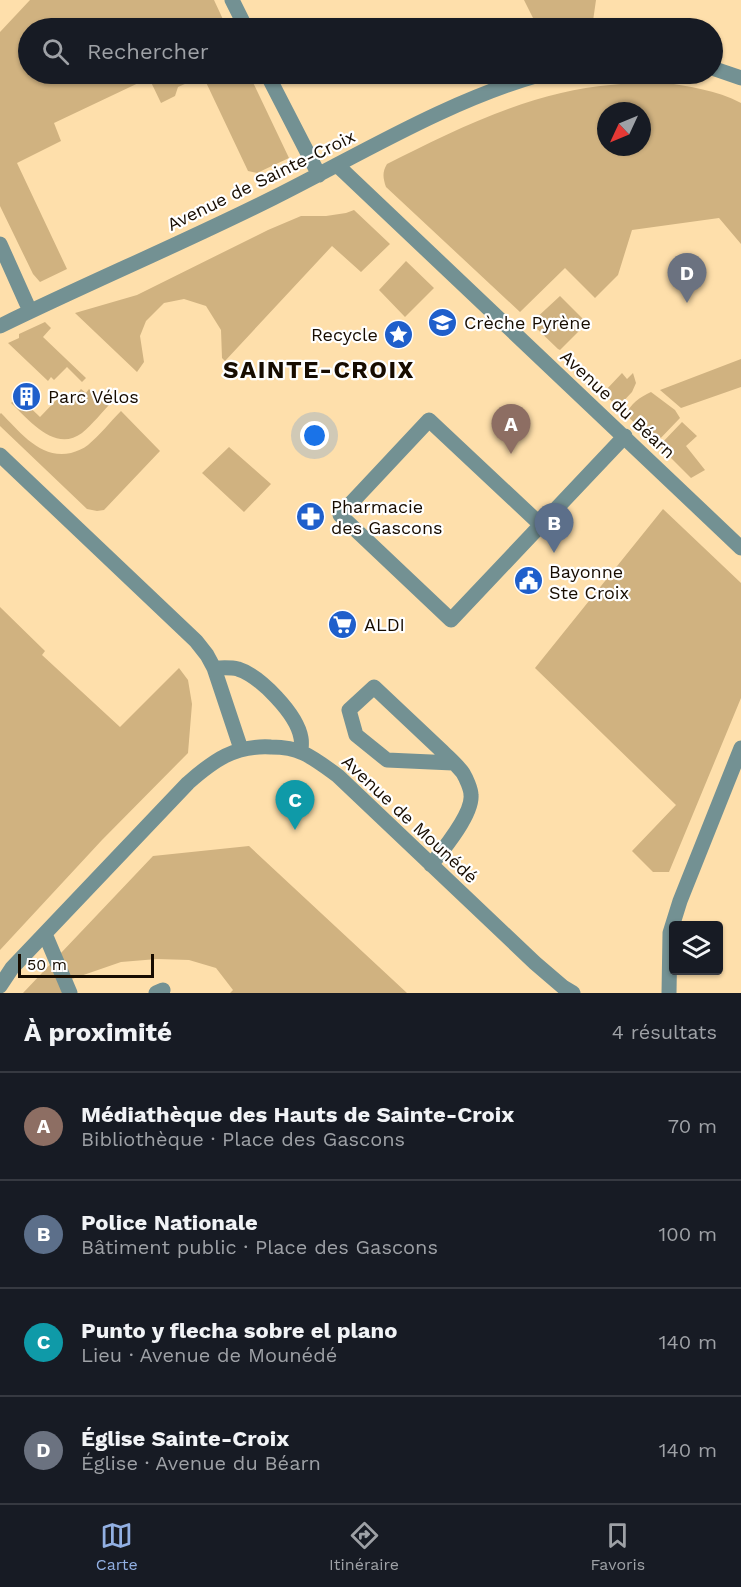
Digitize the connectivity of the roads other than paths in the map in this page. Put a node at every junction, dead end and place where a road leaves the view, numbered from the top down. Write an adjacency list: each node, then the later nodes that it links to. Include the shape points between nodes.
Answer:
1 (232, 0): 2 (street)
2 (241, 18)
3 (723, 72): 4 (street)
4 (741, 78)
5 (272, 84): 8 (street)
6 (512, 84): 7 (street, Avenue de Sainte-Croix, via 477,96)
7 (337, 165): 8 (street, Avenue de Sainte-Croix); 12 (street, Avenue du Béarn)
8 (318, 175): 10 (street, Avenue de Sainte-Croix, via 197,236)
9 (0, 244): 10 (street)
10 (30, 311): 11 (street, Avenue de Sainte-Croix)
11 (0, 326)
12 (624, 436): 14 (street); 15 (street, Avenue du Béarn)
13 (0, 454): 16 (street, via 196,641)
14 (541, 525): 14 (street, via 429,420 340,515 452,620)
15 (741, 548)
16 (214, 669): 18 (street); 19 (street, via 236,669 249,674 282,704 296,724)
17 (741, 747): 26 (street, via 670,933)
18 (241, 748): 19 (street, Avenue de Mounédé, via 272,747); 22 (street, Avenue de Mounédé, via 208,765 188,783)
19 (302, 752): 21 (street, Avenue de Mounédé, via 338,776)
20 (453, 763): 20 (street, via 387,760 356,735 349,711 374,687); 21 (street, via 464,774 472,796 465,818)
21 (431, 865): 25 (street, Avenue de Mounédé, via 535,963)
22 (45, 934): 23 (street, Avenue de Mounédé); 24 (street)
23 (0, 986)
24 (70, 993)
25 (573, 993)
26 (669, 993)

